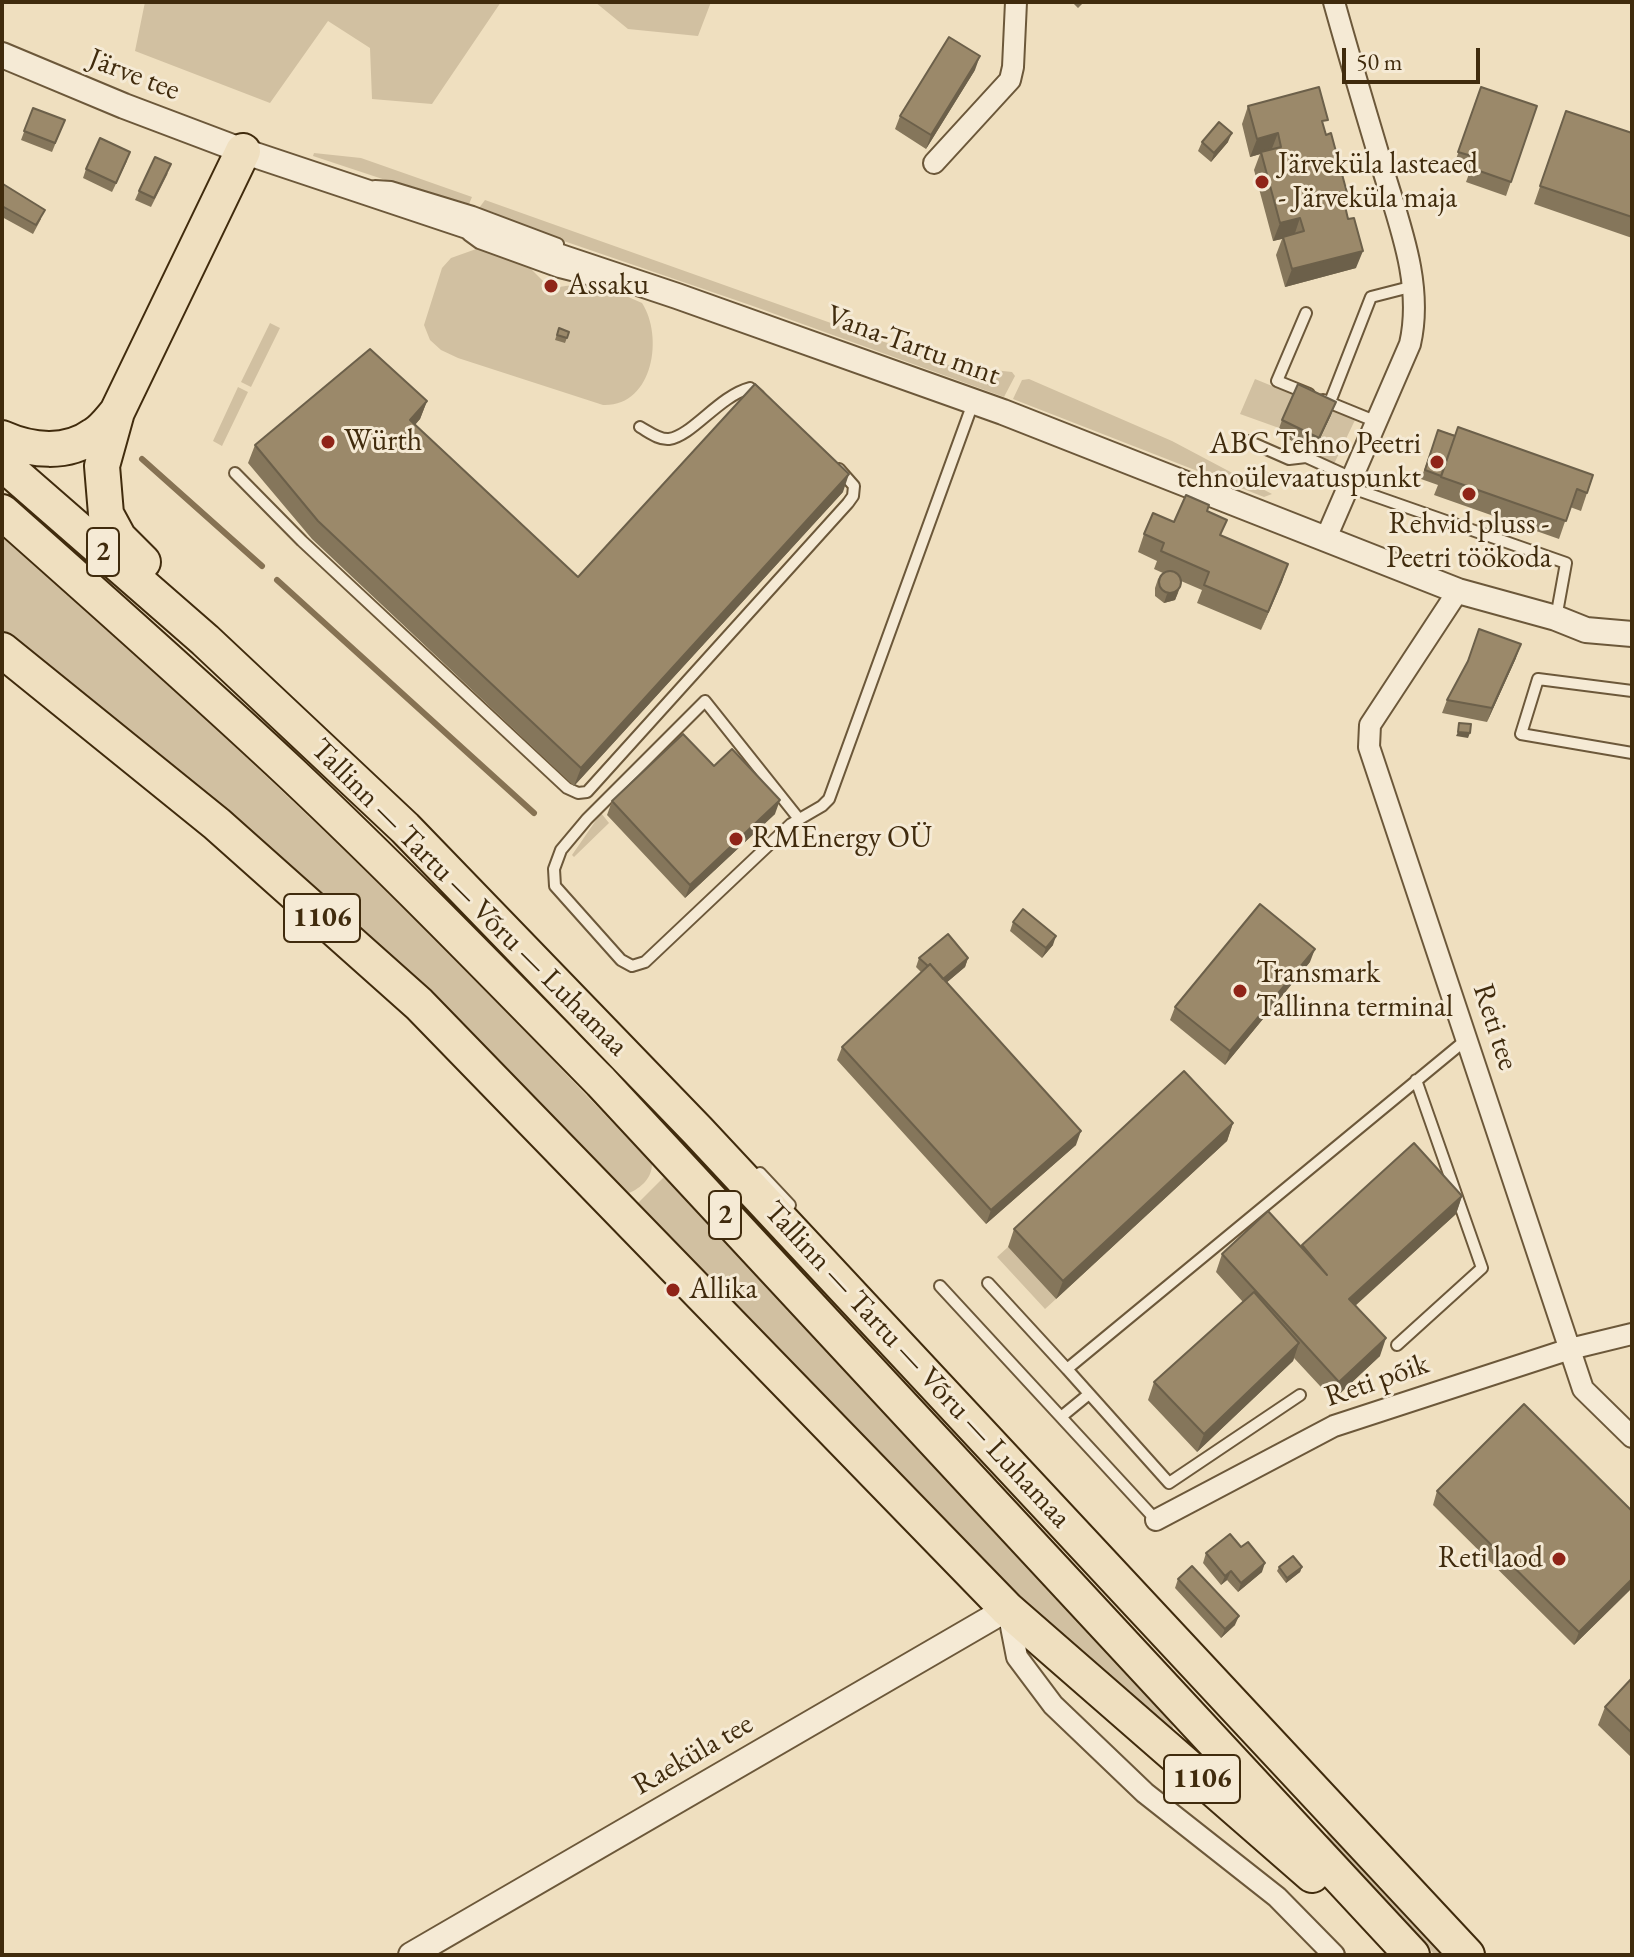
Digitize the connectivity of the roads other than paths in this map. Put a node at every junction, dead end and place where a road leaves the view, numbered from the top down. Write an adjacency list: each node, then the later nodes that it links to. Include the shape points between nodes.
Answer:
1 (1016, 2): 5 (street, via 1010,80)
2 (1334, 2): 7 (street)
3 (2, 55): 4 (street, Järve tee)
4 (243, 151): 6 (street, Vana-Tartu mnt); 13 (highway)
5 (934, 163)
6 (342, 184): 8 (street, Vana-Tartu mnt); 8 (lane, via 391,187 473,212)
7 (1414, 286): 11 (lane, via 1371,297); 14 (street, via 1410,344)
8 (677, 296): 10 (street, Vana-Tartu mnt)
9 (1306, 313): 11 (lane, via 1277,381)
10 (974, 401): 23 (street, Vana-Tartu mnt); 34 (lane, via 829,799)
11 (1330, 402): 14 (lane)
12 (769, 405): 15 (lane, via 750,388 734,392 669,439)
13 (117, 412): 16 (highway, via 95,435 75,446 34,449); 29 (highway, via 102,466 106,514 119,538 170,588)
14 (1377, 422): 21 (street)
15 (640, 427)
16 (2, 438)
17 (1248, 441): 21 (lane, via 1289,459 1306,457)
18 (825, 456): 20 (lane, via 854,486 848,503 587,792 578,793 302,541)
19 (2, 463): 29 (highway, Tallinn — Tartu — Võru — Luhamaa / 2)
20 (235, 473)
21 (1350, 482): 23 (street); 26 (lane, via 1566,563)
22 (2, 512): 56 (highway, Tallinn — Tartu — Võru — Luhamaa / 2, via 291,773 509,988)
23 (1326, 538): 24 (street, Vana-Tartu mnt)
24 (1458, 591): 26 (street, Vana-Tartu mnt); 35 (street, Reti tee, via 1370,725 1369,747)
25 (1632, 617): 26 (street, Vana-Tartu mnt)
26 (1556, 618): 27 (street, Vana-Tartu mnt)
27 (1586, 630): 28 (street, Vana-Tartu mnt); 30 (lane)
28 (1632, 634)
29 (205, 640): 40 (highway, Tallinn — Tartu — Võru — Luhamaa / 2, via 405,828 721,1148)
30 (1632, 644)
31 (2, 650): 52 (highway, 1106, via 217,824 419,1004)
32 (1632, 691): 33 (lane, via 1538,679 1521,734)
33 (1632, 753)
34 (799, 819): 34 (lane, via 645,962 632,966 555,886 561,850 705,701)
35 (1467, 1039): 36 (lane); 45 (street, Reti tee)
36 (1416, 1080): 44 (lane, via 1482,1268); 46 (lane)
37 (747, 1160): 38 (lane)
38 (793, 1209)
39 (807, 1232): 40 (lane)
40 (836, 1278): 57 (highway, Tallinn — Tartu — Võru — Luhamaa / 2)
41 (988, 1283): 46 (lane)
42 (940, 1286): 49 (lane)
43 (1632, 1334): 45 (street, Reti põik)
44 (1397, 1345)
45 (1570, 1349): 50 (street, Reti tee, via 1583,1389); 51 (street, Reti põik, via 1334,1426)
46 (1067, 1369): 47 (lane)
47 (1089, 1394): 48 (lane, via 1169,1483); 49 (lane)
48 (1300, 1395)
49 (1061, 1417): 51 (lane)
50 (1632, 1437)
51 (1156, 1520)
52 (1007, 1609): 53 (street, Raeküla tee); 54 (street, via 1017,1657 1053,1705 1145,1793 1277,1897); 55 (highway, 1106, via 1316,1879)
53 (411, 1955)
54 (1334, 1955)
55 (1390, 1955)
56 (1412, 1955)
57 (1467, 1955)

